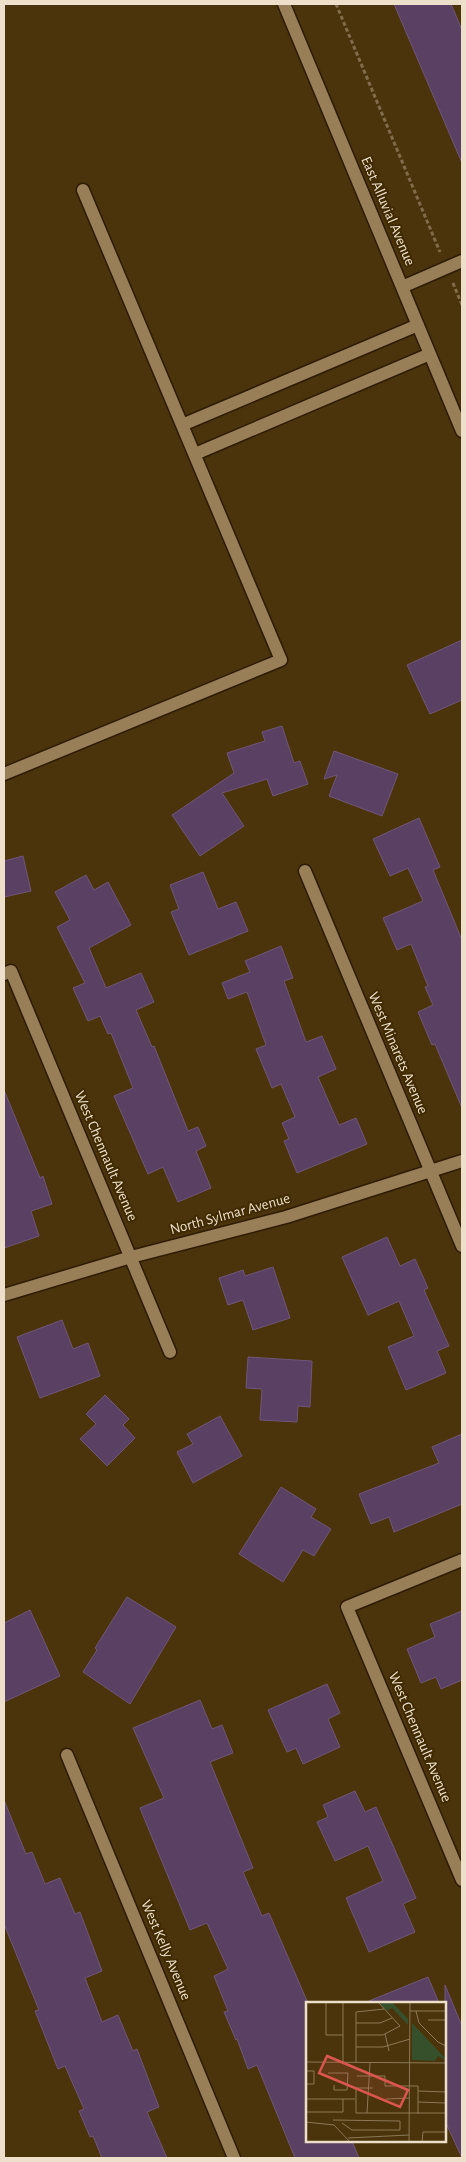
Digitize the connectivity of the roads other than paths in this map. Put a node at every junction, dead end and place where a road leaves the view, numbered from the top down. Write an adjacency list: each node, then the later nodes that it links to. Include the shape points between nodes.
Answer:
1 (284, 4): 4 (street, East Alluvial Avenue)
2 (83, 190): 7 (street)
3 (462, 261): 4 (street)
4 (402, 288): 5 (street, East Alluvial Avenue)
5 (418, 325): 6 (street, East Alluvial Avenue); 7 (street)
6 (430, 354): 8 (street, East Alluvial Avenue); 9 (street)
7 (182, 425): 9 (street)
8 (462, 431)
9 (195, 454): 10 (street, via 281,660)
10 (4, 774)
11 (305, 871): 14 (street, West Minarets Avenue)
12 (7, 973): 16 (street, West Chennault Avenue)
13 (462, 1161): 14 (street, North Sylmar Avenue)
14 (430, 1171): 15 (street, West Minarets Avenue); 16 (street, North Sylmar Avenue, via 286,1217)
15 (462, 1246)
16 (131, 1257): 17 (street, North Sylmar Avenue); 18 (street, West Chennault Avenue)
17 (4, 1295)
18 (170, 1352)
19 (462, 1560): 21 (street, West Chennault Avenue, via 347,1607)
20 (67, 1755): 22 (street, West Kelly Avenue)
21 (462, 1880)
22 (234, 2158)

